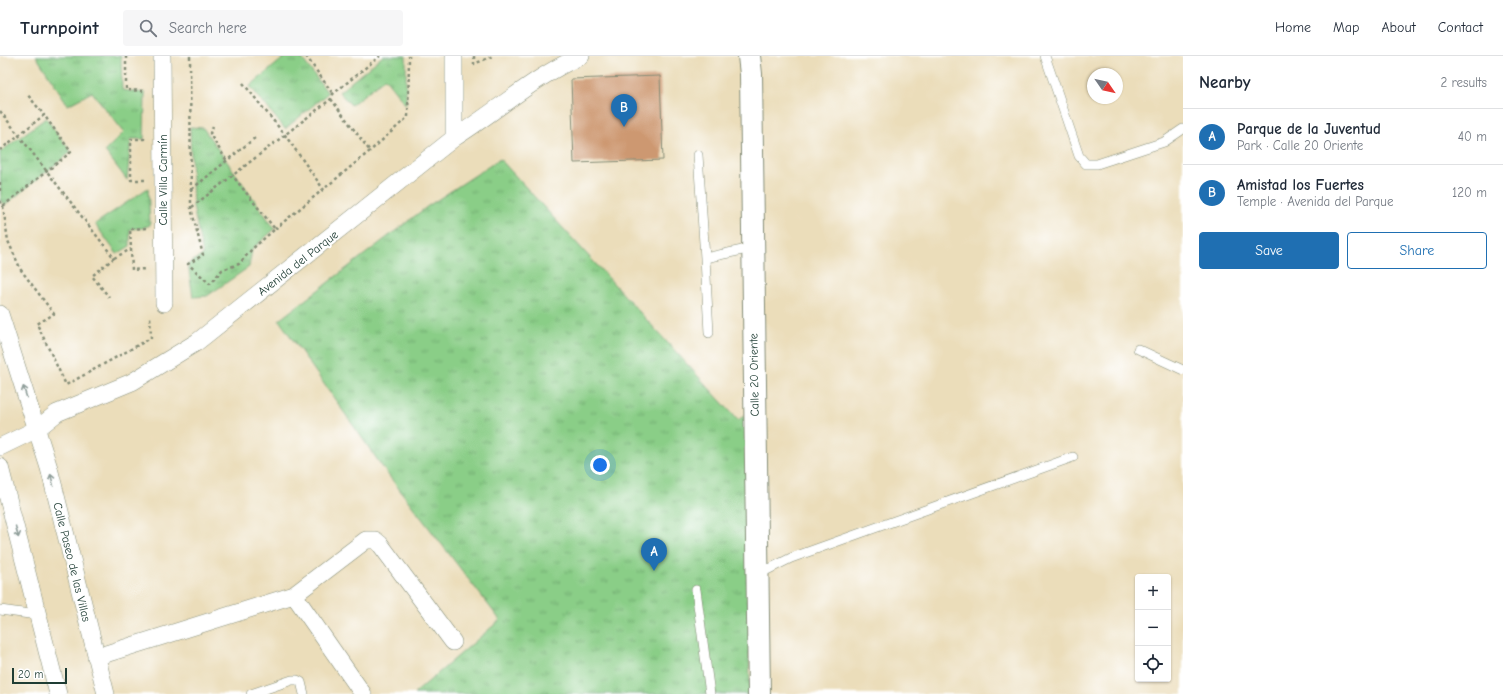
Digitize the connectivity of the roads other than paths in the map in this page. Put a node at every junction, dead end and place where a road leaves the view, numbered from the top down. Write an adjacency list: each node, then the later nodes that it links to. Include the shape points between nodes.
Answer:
1 (162, 56): 11 (street, Calle Villa Carmín)
2 (454, 56): 7 (street)
3 (582, 56): 7 (street, Avenida del Parque, via 567,62 519,92 481,122)
4 (748, 56): 9 (main road, Calle 20 Oriente, via 751,74)
5 (1045, 56): 6 (lane, via 1079,156 1086,164 1097,164 1164,142)
6 (1183, 129)
7 (454, 138): 16 (street, Avenida del Parque, via 197,342 132,382 57,414)
8 (698, 155): 10 (lane)
9 (752, 248): 10 (lane); 20 (main road, Calle 20 Oriente)
10 (705, 258): 13 (lane)
11 (157, 305)
12 (0, 314): 16 (street, Calle Paseo de las Villas, one-way to 12)
13 (709, 333)
14 (1138, 349): 15 (lane)
15 (1183, 370)
16 (38, 430): 17 (street, Avenida del Parque); 26 (street, Calle Paseo de las Villas, one-way to 16)
17 (0, 447)
18 (1073, 457): 20 (lane, via 791,558)
19 (0, 467): 24 (street, one-way to 24)
20 (758, 574): 33 (main road, Calle 20 Oriente)
21 (696, 590): 32 (lane)
22 (294, 595): 25 (street, via 366,540 375,540); 26 (street); 31 (street)
23 (0, 610): 24 (lane)
24 (37, 615): 27 (street)
25 (453, 642)
26 (96, 657): 28 (street, Calle Paseo de las Villas)
27 (58, 694)
28 (106, 694)
29 (251, 694): 30 (lane, via 297,680 301,682)
30 (304, 694)
31 (362, 694)
32 (710, 694)
33 (759, 694)

